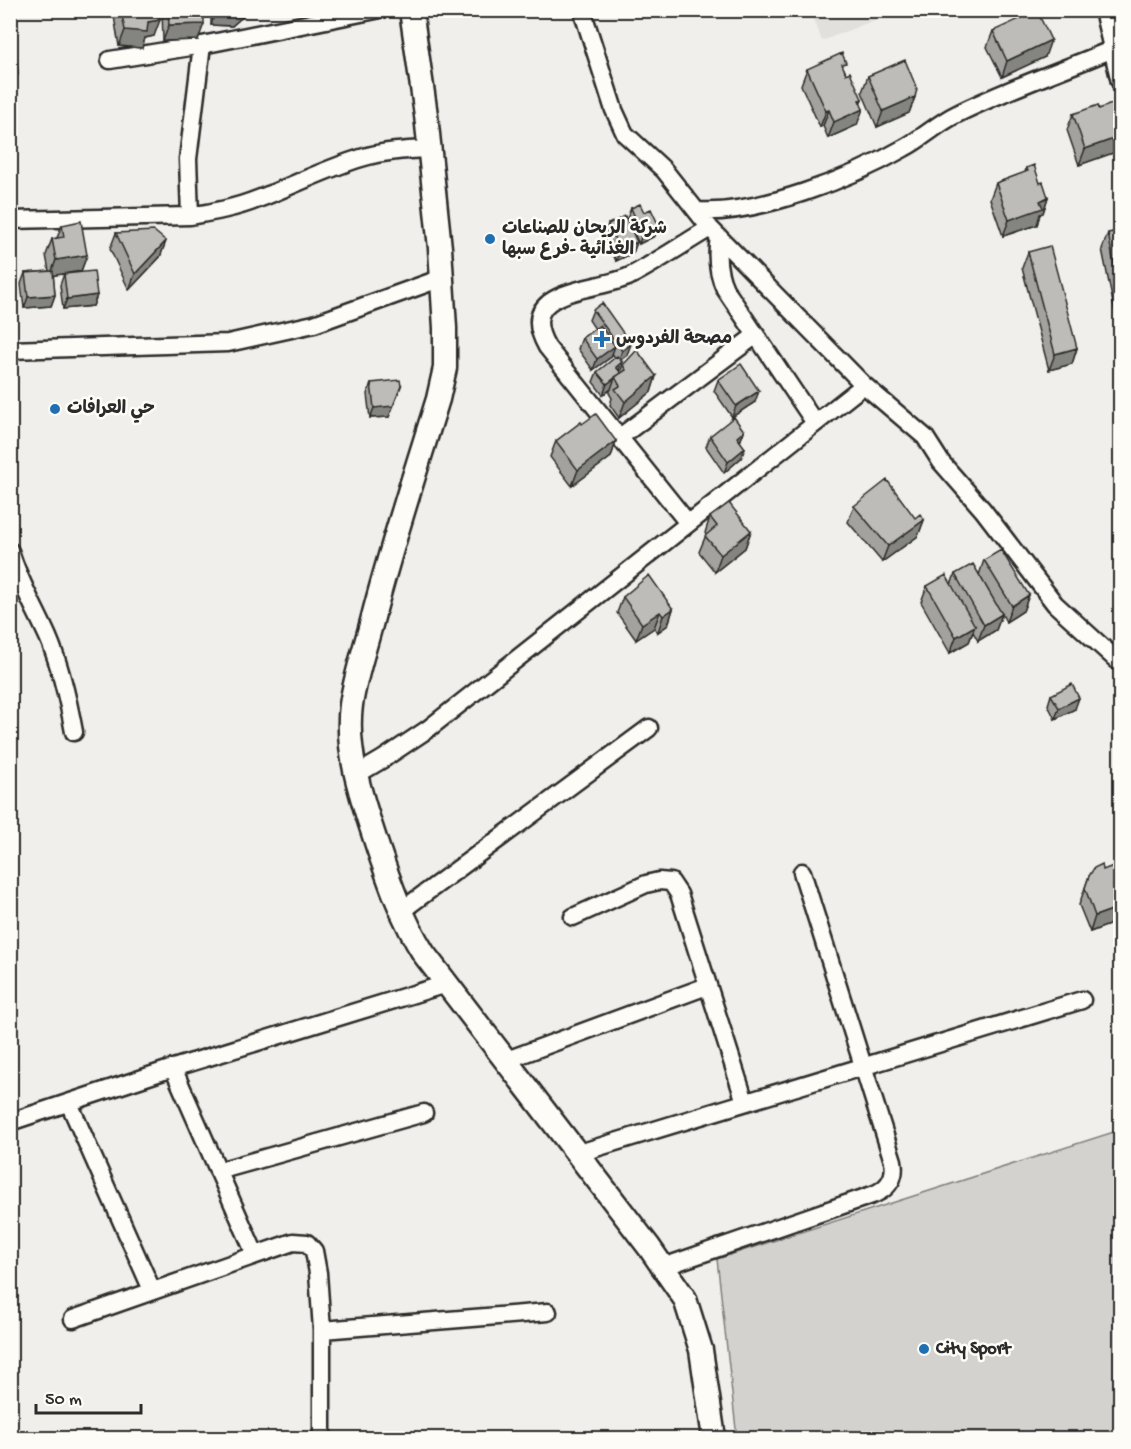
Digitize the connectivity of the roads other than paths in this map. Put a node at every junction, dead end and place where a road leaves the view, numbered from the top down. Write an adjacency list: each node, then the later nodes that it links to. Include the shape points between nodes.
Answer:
1 (376, 10): 5 (street)
2 (411, 10): 9 (street)
3 (582, 10): 10 (street, via 625,134 664,170)
4 (1103, 10): 6 (street)
5 (202, 45): 7 (street); 11 (street, via 188,159)
6 (1113, 49): 8 (street); 10 (street, via 959,113 902,149 836,179 737,210)
7 (110, 60)
8 (1120, 82)
9 (429, 148): 11 (street, via 362,158 258,199); 14 (street)
10 (698, 211): 13 (street)
11 (190, 216): 12 (street)
12 (10, 220)
13 (714, 233): 15 (street, via 721,280); 17 (street); 19 (street, via 628,277 556,298 538,317 540,335 547,347)
14 (442, 278): 16 (street, via 314,324 228,343); 26 (street, via 445,368 353,694 350,725)
15 (756, 335): 18 (street); 19 (street)
16 (10, 350)
17 (864, 385): 18 (street); 23 (street, via 925,437 1056,604)
18 (815, 423): 20 (street)
19 (620, 437): 20 (street)
20 (688, 523): 26 (street, via 428,729)
21 (10, 551): 22 (street)
22 (13, 569): 25 (street, via 57,660)
23 (1120, 663)
24 (649, 728): 28 (street)
25 (74, 732)
26 (356, 775): 28 (street)
27 (802, 872): 34 (street)
28 (401, 911): 30 (street)
29 (573, 917): 31 (street, via 646,884 671,882 680,894)
30 (446, 984): 33 (street); 35 (street)
31 (707, 986): 33 (street); 36 (street)
32 (1082, 1000): 34 (street)
33 (504, 1061): 40 (street)
34 (863, 1066): 36 (street); 43 (street, via 893,1161 894,1174 888,1186 875,1194)
35 (173, 1068): 37 (street); 41 (street)
36 (745, 1102): 40 (street)
37 (69, 1103): 39 (street); 44 (street)
38 (424, 1113): 41 (street)
39 (10, 1122)
40 (576, 1154): 43 (street)
41 (218, 1171): 42 (street)
42 (255, 1254): 44 (street); 47 (street, via 293,1242 310,1246 317,1264)
43 (663, 1267): 49 (street, via 685,1299 701,1350)
44 (152, 1290): 46 (street)
45 (548, 1312): 47 (street)
46 (73, 1319)
47 (322, 1330): 48 (street)
48 (321, 1438)
49 (714, 1438)

